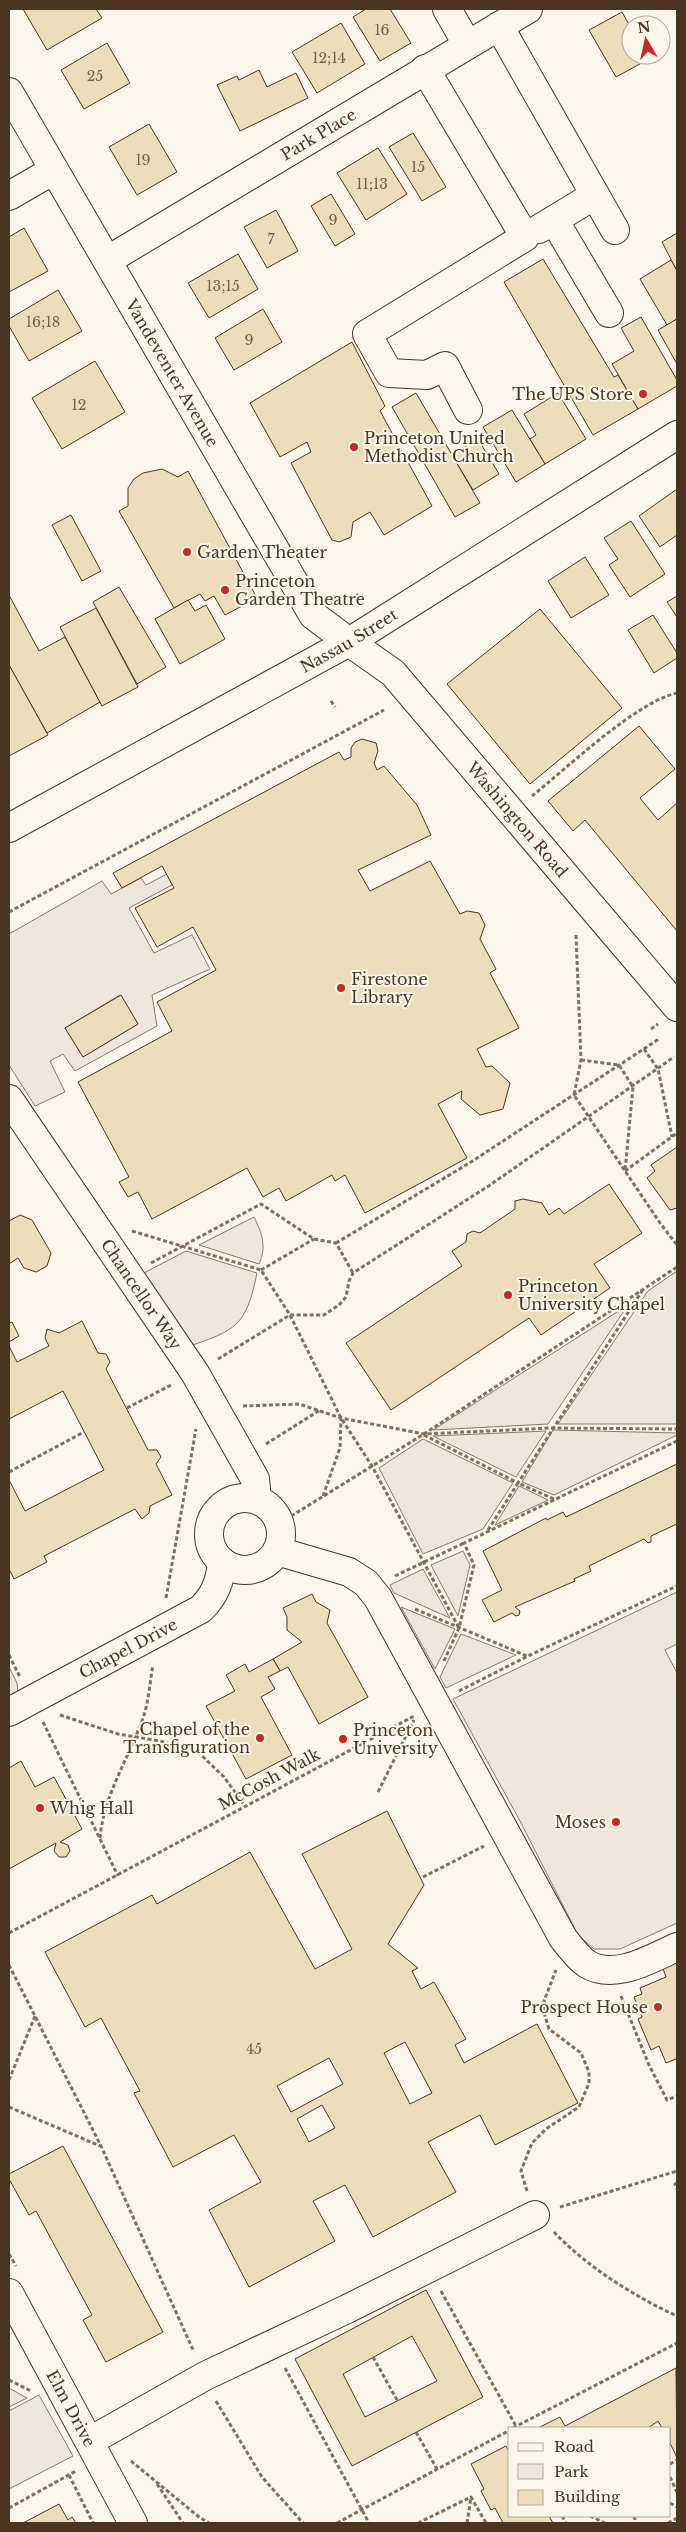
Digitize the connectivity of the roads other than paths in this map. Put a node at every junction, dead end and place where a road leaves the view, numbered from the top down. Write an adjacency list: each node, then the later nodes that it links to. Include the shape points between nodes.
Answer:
1 (446, 9): 4 (main road)
2 (528, 9): 3 (main road, Park Place)
3 (499, 26): 4 (main road, Park Place); 9 (main road)
4 (467, 44): 5 (main road, Park Place)
5 (425, 69): 12 (main road); 13 (main road, Park Place)
6 (9, 92): 7 (main road, Vandeventer Avenue)
7 (54, 170): 8 (main road); 13 (main road, Vandeventer Avenue)
8 (9, 196)
9 (595, 196): 10 (main road); 11 (main road)
10 (554, 220): 12 (main road); 14 (main road)
11 (615, 230)
12 (525, 237): 15 (main road, via 367,334 390,373 427,375 445,366)
13 (108, 260): 17 (main road, Vandeventer Avenue, via 313,614)
14 (609, 313)
15 (468, 410)
16 (677, 435): 17 (main road, Nassau Street)
17 (349, 642): 18 (main road, Nassau Street); 19 (main road, Washington Road, via 393,673)
18 (9, 828)
19 (677, 1007)
20 (9, 1099): 21 (main road, Chancellor Way, via 195,1373 255,1479)
21 (254, 1498): 22 (main road, via 274,1512 280,1523 281,1539); 23 (main road, via 231,1500 213,1517 209,1529 210,1542)
22 (277, 1551): 23 (main road, via 269,1561 252,1569 234,1568); 25 (main road, via 349,1572 366,1582 390,1618 425,1709 507,1835 563,1938 587,1964 611,1970 629,1967)
23 (222, 1562): 24 (main road, Chapel Drive, via 220,1580 212,1598 201,1609)
24 (20, 1706)
25 (677, 1947)
26 (538, 2214): 28 (main road, via 206,2376)
27 (9, 2293): 28 (main road, Elm Drive)
28 (90, 2441): 29 (main road, Elm Drive)
29 (133, 2523)

